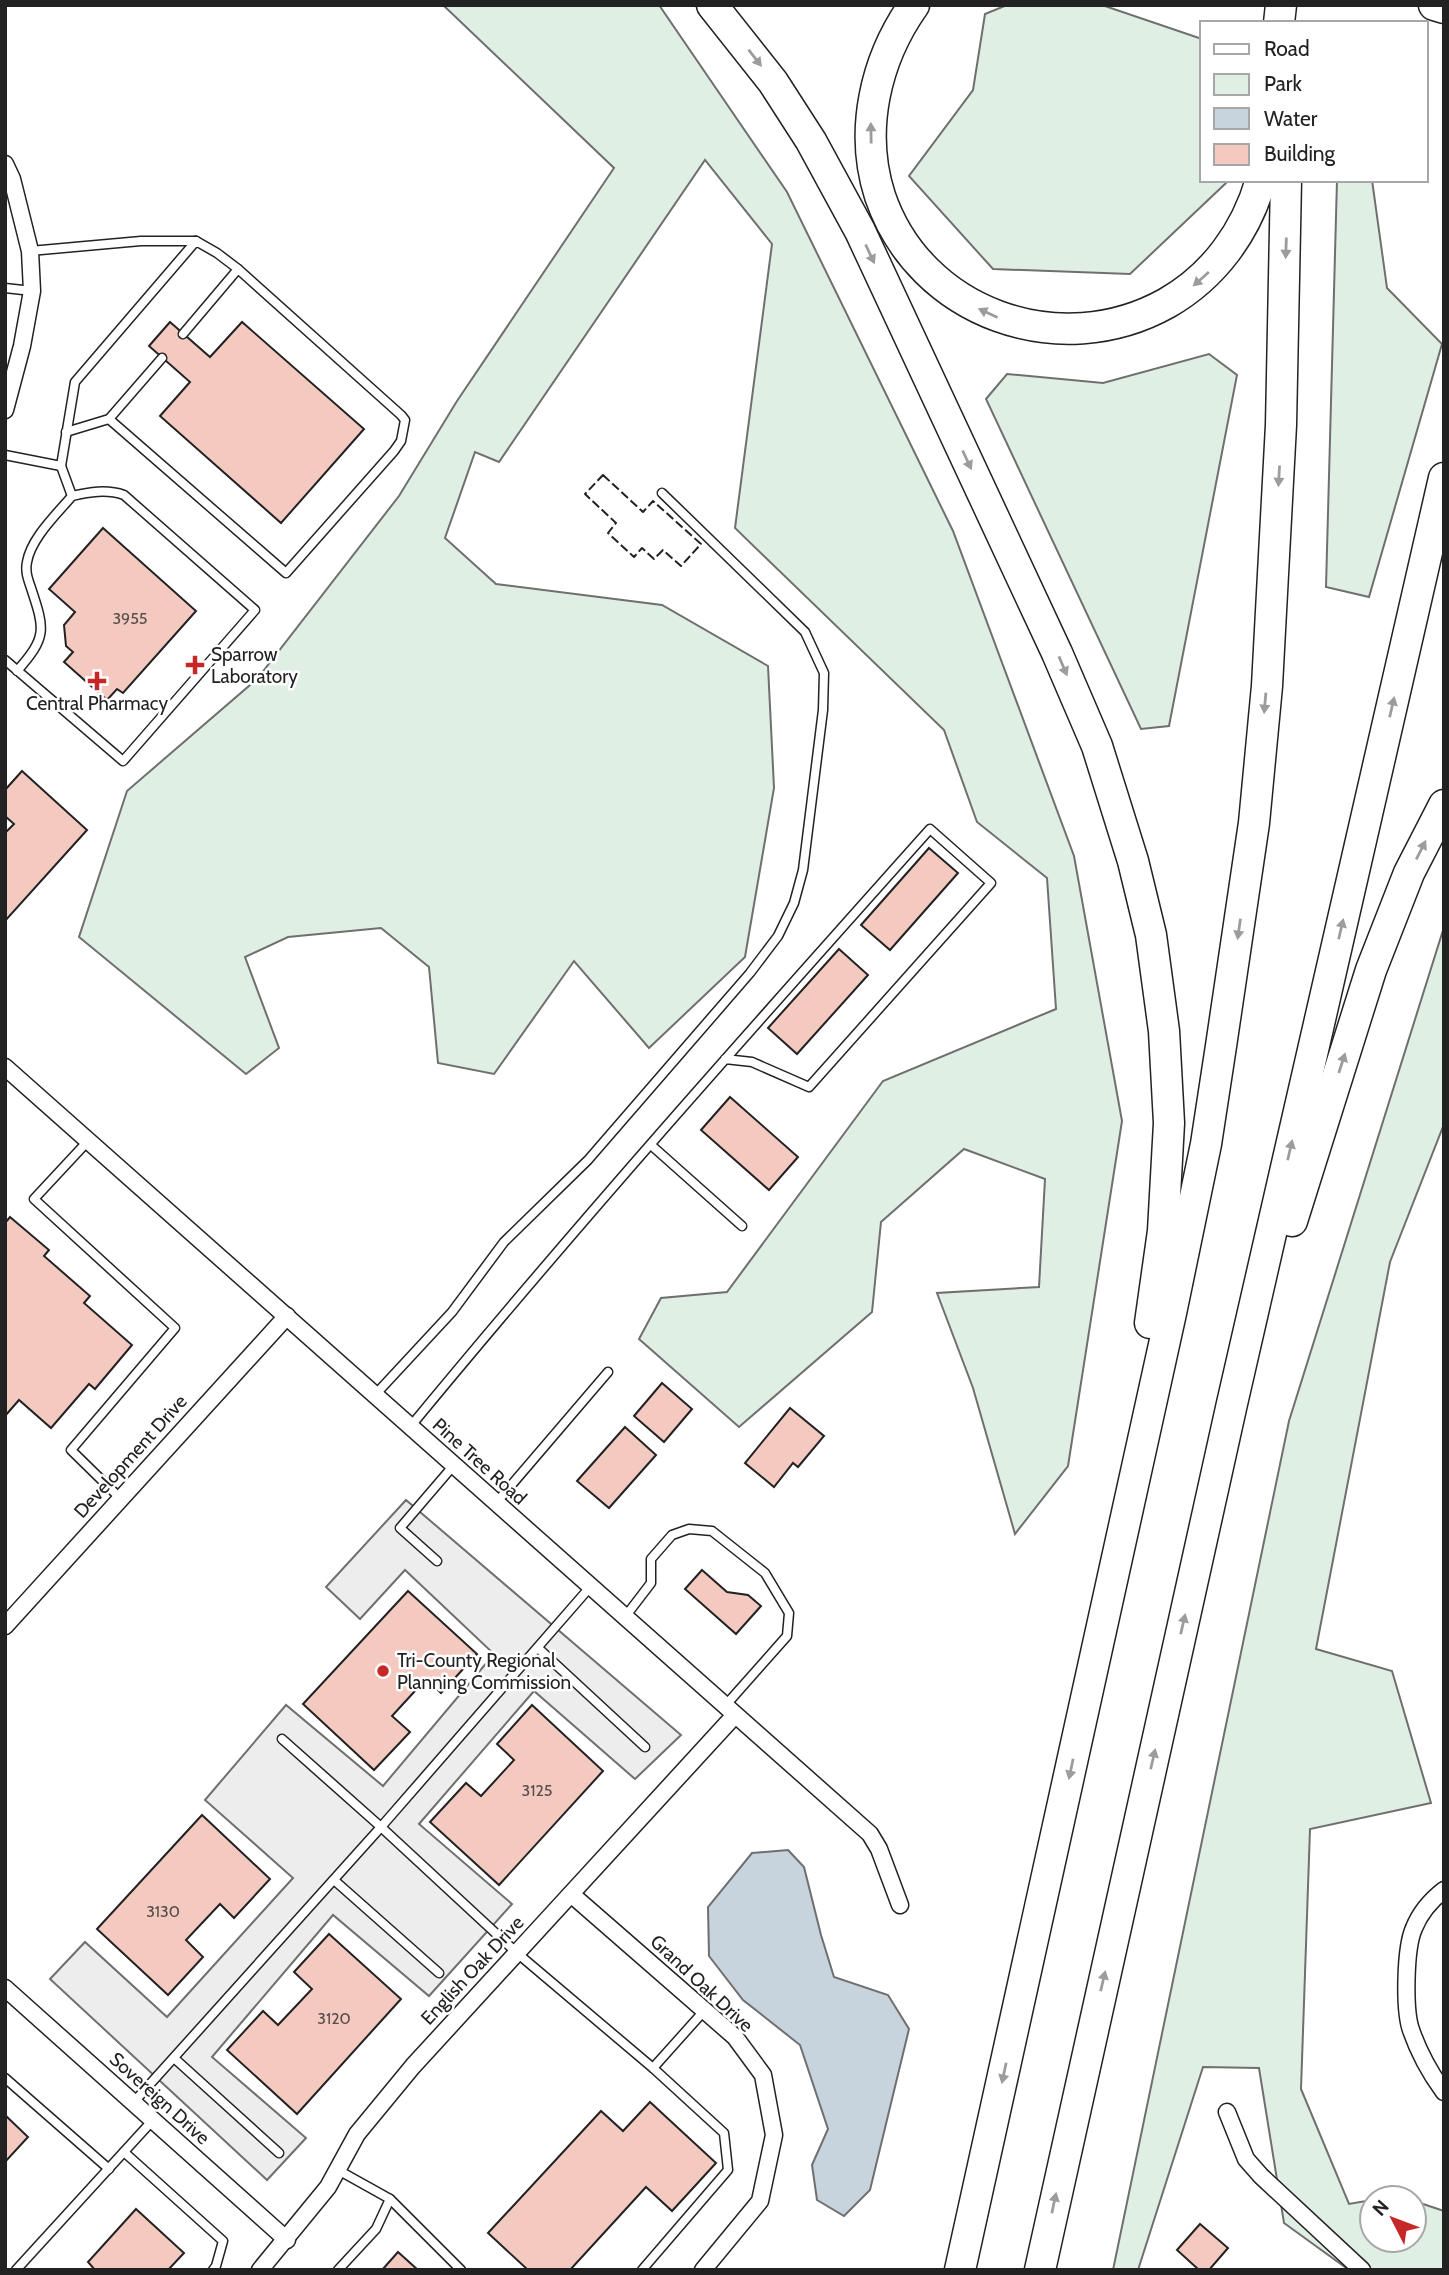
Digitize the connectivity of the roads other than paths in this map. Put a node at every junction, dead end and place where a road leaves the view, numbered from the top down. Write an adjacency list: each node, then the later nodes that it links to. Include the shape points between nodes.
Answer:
1 (712, 5): 44 (highway, one-way to 44, via 773,82 860,231 1097,746 1152,935 1169,1123 1163,1231 1144,1363 1099,1581)
2 (914, 5): 6 (highway, one-way to 2, via 1250,212 1226,252 1196,284 1154,310 1098,328 1055,329 1012,322 975,306 932,275 907,247 888,215 876,179 871,141 874,95 888,51)
3 (1434, 5): 4 (highway)
4 (1444, 8)
5 (5, 164): 9 (street)
6 (1260, 182)
7 (1286, 182): 44 (highway, one-way to 44, via 1275,561 1253,837 1206,1144)
8 (196, 241): 9 (lane); 10 (lane); 17 (lane, via 80,374 72,391)
9 (30, 251): 12 (street)
10 (238, 269): 13 (lane); 16 (lane, via 401,415 405,429 394,451 286,573)
11 (5, 288): 12 (lane)
12 (32, 291): 15 (street)
13 (183, 334)
14 (162, 358): 16 (lane)
15 (5, 410)
16 (108, 419): 17 (lane)
17 (66, 432): 19 (lane)
18 (5, 455): 19 (lane)
19 (61, 466): 22 (lane)
20 (1444, 478): 34 (highway, one-way to 20)
21 (662, 493): 33 (lane, via 805,632 824,673 803,870 794,903 778,936 750,973 587,1160 504,1242 452,1312)
22 (72, 496): 24 (lane, via 27,558 41,635); 24 (lane, via 95,492 124,495 255,610 123,761)
23 (5, 660): 24 (lane)
24 (17, 671)
25 (1444, 806): 34 (highway, one-way to 25, via 1371,970 1409,873)
26 (726, 1059): 26 (lane, via 930,829 991,883 809,1087 752,1062); 29 (lane)
27 (5, 1067): 28 (street, Pine Tree Road)
28 (88, 1141): 31 (street, Pine Tree Road); 37 (lane, via 34,1199 175,1328 71,1450)
29 (651, 1144): 30 (lane); 35 (lane)
30 (743, 1226)
31 (287, 1317): 33 (street, Pine Tree Road); 37 (street, Development Drive)
32 (608, 1372): 38 (lane)
33 (374, 1396): 35 (street, Pine Tree Road)
34 (1231, 1408): 78 (highway, one-way to 34)
35 (411, 1426): 36 (street, Pine Tree Road)
36 (454, 1465): 38 (street, Pine Tree Road); 39 (lane, via 400,1528)
37 (120, 1498): 42 (street, Development Drive)
38 (496, 1503): 40 (street, Pine Tree Road)
39 (437, 1561)
40 (591, 1586): 41 (street, Pine Tree Road); 43 (lane)
41 (625, 1616): 45 (street, Pine Tree Road); 45 (lane, via 651,1583 651,1559 672,1535 689,1529 712,1531 765,1573 789,1613 786,1636)
42 (7, 1622)
43 (538, 1648): 47 (lane); 48 (lane)
44 (1086, 1702): 77 (highway, one-way to 77)
45 (730, 1710): 51 (street, English Oak Drive); 52 (street, Pine Tree Road, via 870,1834)
46 (282, 1739): 48 (lane)
47 (645, 1747)
48 (381, 1827): 49 (lane); 53 (lane)
49 (334, 1880): 54 (lane); 57 (lane)
50 (1444, 1890): 60 (street, via 1432,1899 1413,1929 1405,1985 1410,2027 1428,2069)
51 (571, 1894): 53 (street, English Oak Drive); 56 (street, Grand Oak Drive)
52 (900, 1905)
53 (517, 1953): 58 (lane); 67 (street, English Oak Drive, via 357,2134)
54 (439, 1973)
55 (5, 1988): 61 (street, Sovereign Drive)
56 (704, 2011): 58 (lane); 76 (street, Grand Oak Drive, via 735,2037 763,2075 774,2135 760,2201)
57 (174, 2058): 61 (lane); 65 (lane)
58 (653, 2068): 75 (lane, via 724,2133 728,2170)
59 (5, 2078): 66 (lane)
60 (1444, 2092)
61 (133, 2102): 63 (street, Sovereign Drive)
62 (1227, 2112): 79 (street, via 1246,2159)
63 (153, 2120): 64 (lane); 69 (street, Sovereign Drive)
64 (124, 2152): 66 (lane); 71 (lane, via 222,2241)
65 (279, 2153)
66 (109, 2169): 70 (lane)
67 (338, 2170): 68 (lane); 69 (street, English Oak Drive)
68 (390, 2199): 73 (lane, via 376,2229); 74 (lane)
69 (287, 2240): 72 (street, English Oak Drive)
70 (16, 2270)
71 (213, 2270)
72 (260, 2270)
73 (338, 2270)
74 (461, 2270)
75 (642, 2270)
76 (703, 2270)
77 (960, 2270)
78 (1040, 2270)
79 (1362, 2270)

